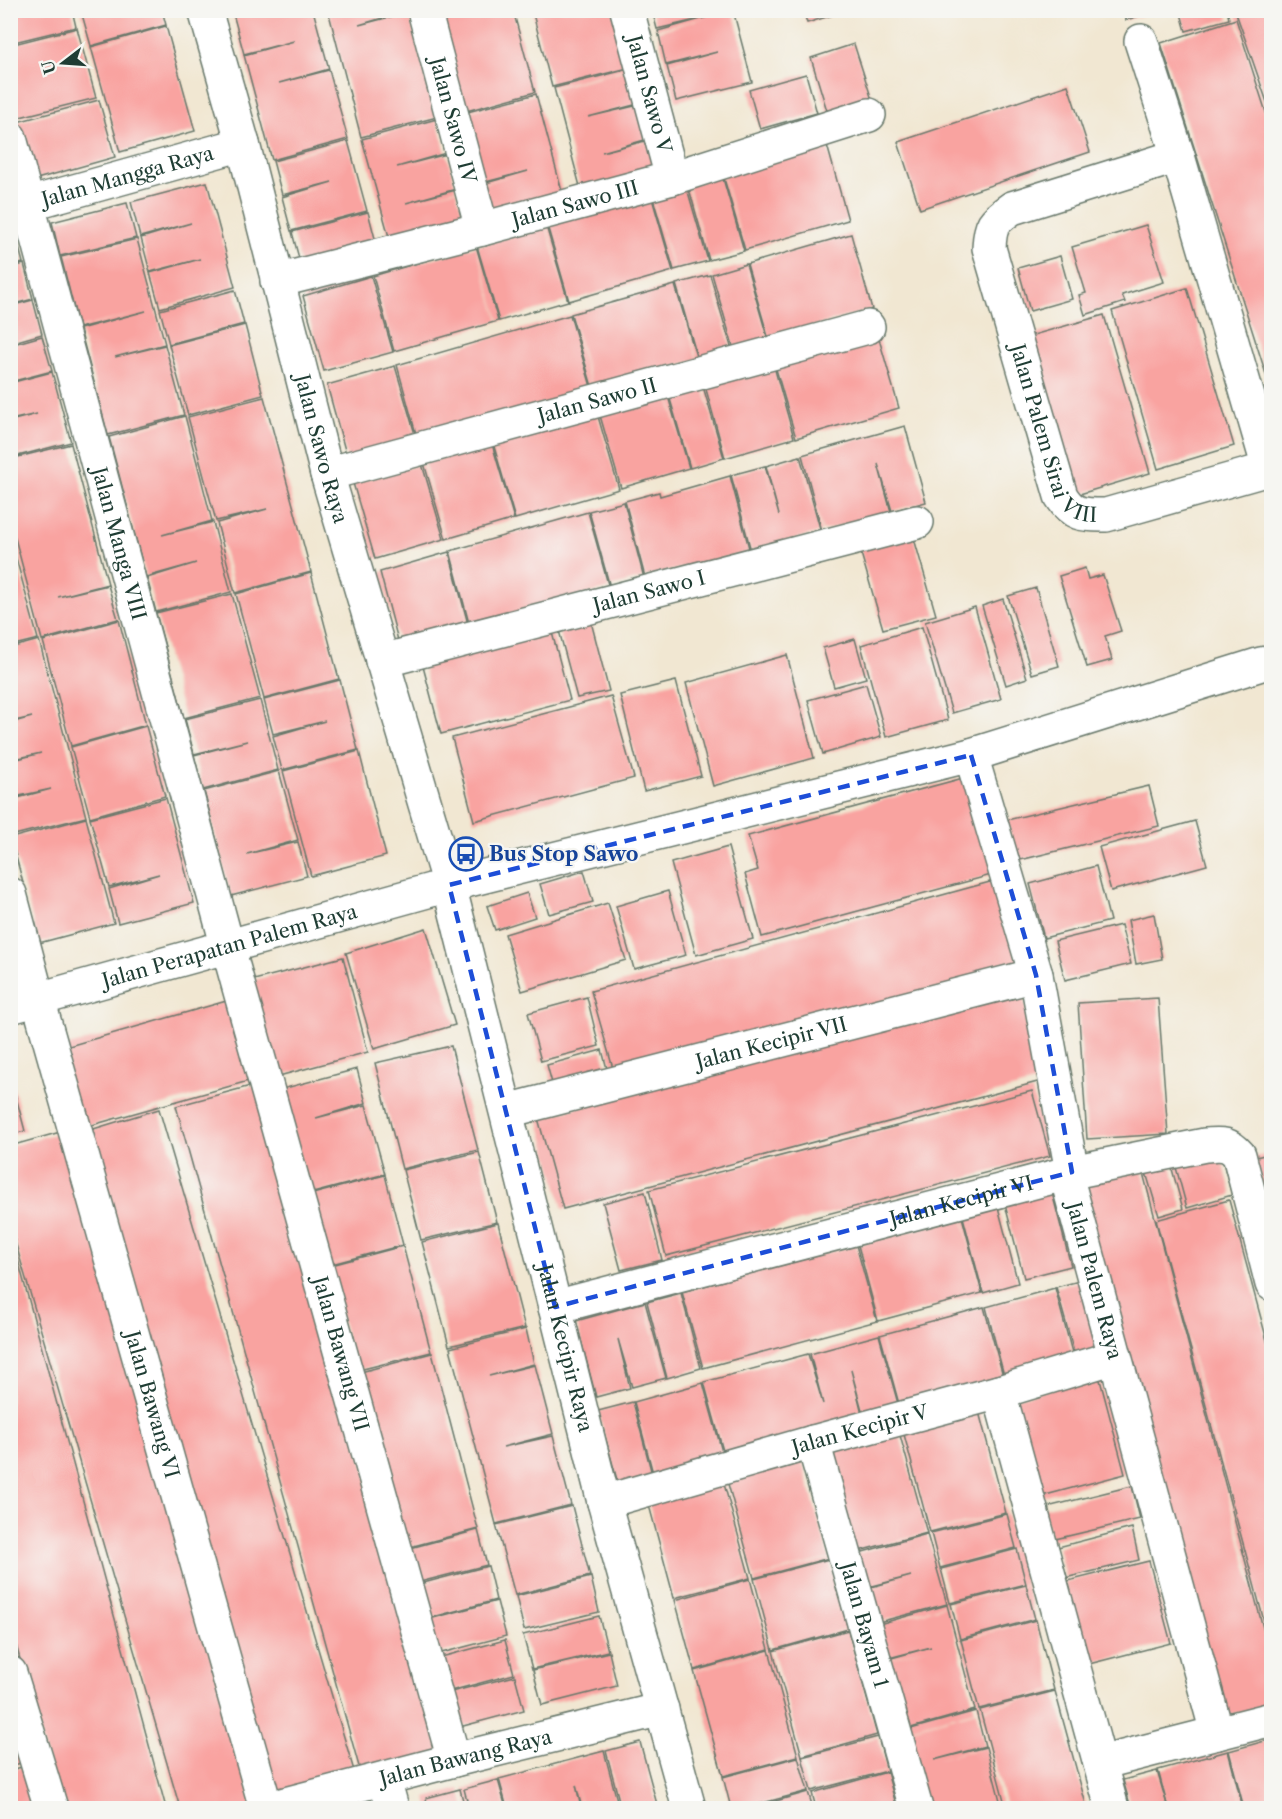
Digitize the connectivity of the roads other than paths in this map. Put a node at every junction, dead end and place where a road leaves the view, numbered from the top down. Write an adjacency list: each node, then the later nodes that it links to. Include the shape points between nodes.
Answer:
1 (205, 10): 7 (street, Jalan Sawo Raya)
2 (424, 10): 11 (street, Jalan Sawo IV)
3 (627, 10): 9 (street, Jalan Sawo V)
4 (1141, 41): 8 (street, Jalan Palem Sirai VIII)
5 (869, 115): 9 (street, Jalan Sawo III)
6 (10, 138): 10 (street, Jalan Manga VIII)
7 (243, 144): 10 (street, Jalan Mangga Raya); 12 (street, Jalan Sawo Raya)
8 (1178, 156): 14 (street, Jalan Palem Sirai VIII); 14 (street, Jalan Palem Sirai VIII, via 1012,208 997,218 989,231 989,248 1061,496 1068,508 1084,515 1106,515)
9 (672, 178): 11 (street, Jalan Sawo III)
10 (19, 206): 22 (street, Jalan Manga VIII)
11 (482, 229): 12 (street, Jalan Sawo III)
12 (277, 281): 15 (street, Jalan Sawo Raya)
13 (868, 327): 15 (street, Jalan Sawo II)
14 (1270, 469)
15 (327, 474): 17 (street, Jalan Sawo Raya)
16 (917, 522): 17 (street, Jalan Sawo I)
17 (382, 661): 20 (street, Jalan Sawo Raya)
18 (1266, 663): 19 (street, Jalan Perapatan Palem Raya)
19 (971, 755): 20 (street, Jalan Perapatan Palem Raya); 23 (street, Jalan Palem Raya)
20 (449, 885): 22 (street, Jalan Perapatan Palem Raya); 25 (street, Jalan Kecipir Raya)
21 (10, 894): 24 (street, Jalan Bawang VI)
22 (228, 948): 24 (street, Jalan Perapatan Palem Raya); 37 (street, Jalan Bawang VII)
23 (1036, 975): 25 (street, Jalan Kecipir VII); 26 (street, Jalan Palem Raya)
24 (24, 1003): 41 (street, Jalan Bawang VI)
25 (507, 1111): 28 (street, Jalan Kecipir Raya)
26 (1072, 1172): 27 (street, Jalan Kecipir VI, via 1205,1146 1225,1144 1233,1148 1239,1155); 28 (street, Jalan Kecipir VI); 29 (street, Jalan Palem Raya, via 1069,1186)
27 (1272, 1284)
28 (555, 1307): 32 (street, Jalan Kecipir Raya)
29 (1115, 1357): 30 (street, Jalan Kecipir V); 36 (street, Jalan Palem Raya)
30 (999, 1392): 31 (street, Jalan Kecipir V); 38 (street)
31 (813, 1442): 32 (street, Jalan Kecipir V); 43 (street, Jalan Bayam 1)
32 (604, 1502): 34 (street, Jalan Kecipir Raya)
33 (10, 1672): 40 (street)
34 (662, 1710): 37 (street, Jalan Bawang Raya); 42 (street, Jalan Kecipir Raya)
35 (1272, 1719): 36 (street)
36 (1216, 1732): 38 (street)
37 (454, 1760): 39 (street, Jalan Bawang Raya)
38 (1100, 1763): 44 (street)
39 (388, 1794): 41 (street, Jalan Bawang Raya)
40 (51, 1809)
41 (268, 1809)
42 (689, 1809)
43 (916, 1809)
44 (1112, 1809)

